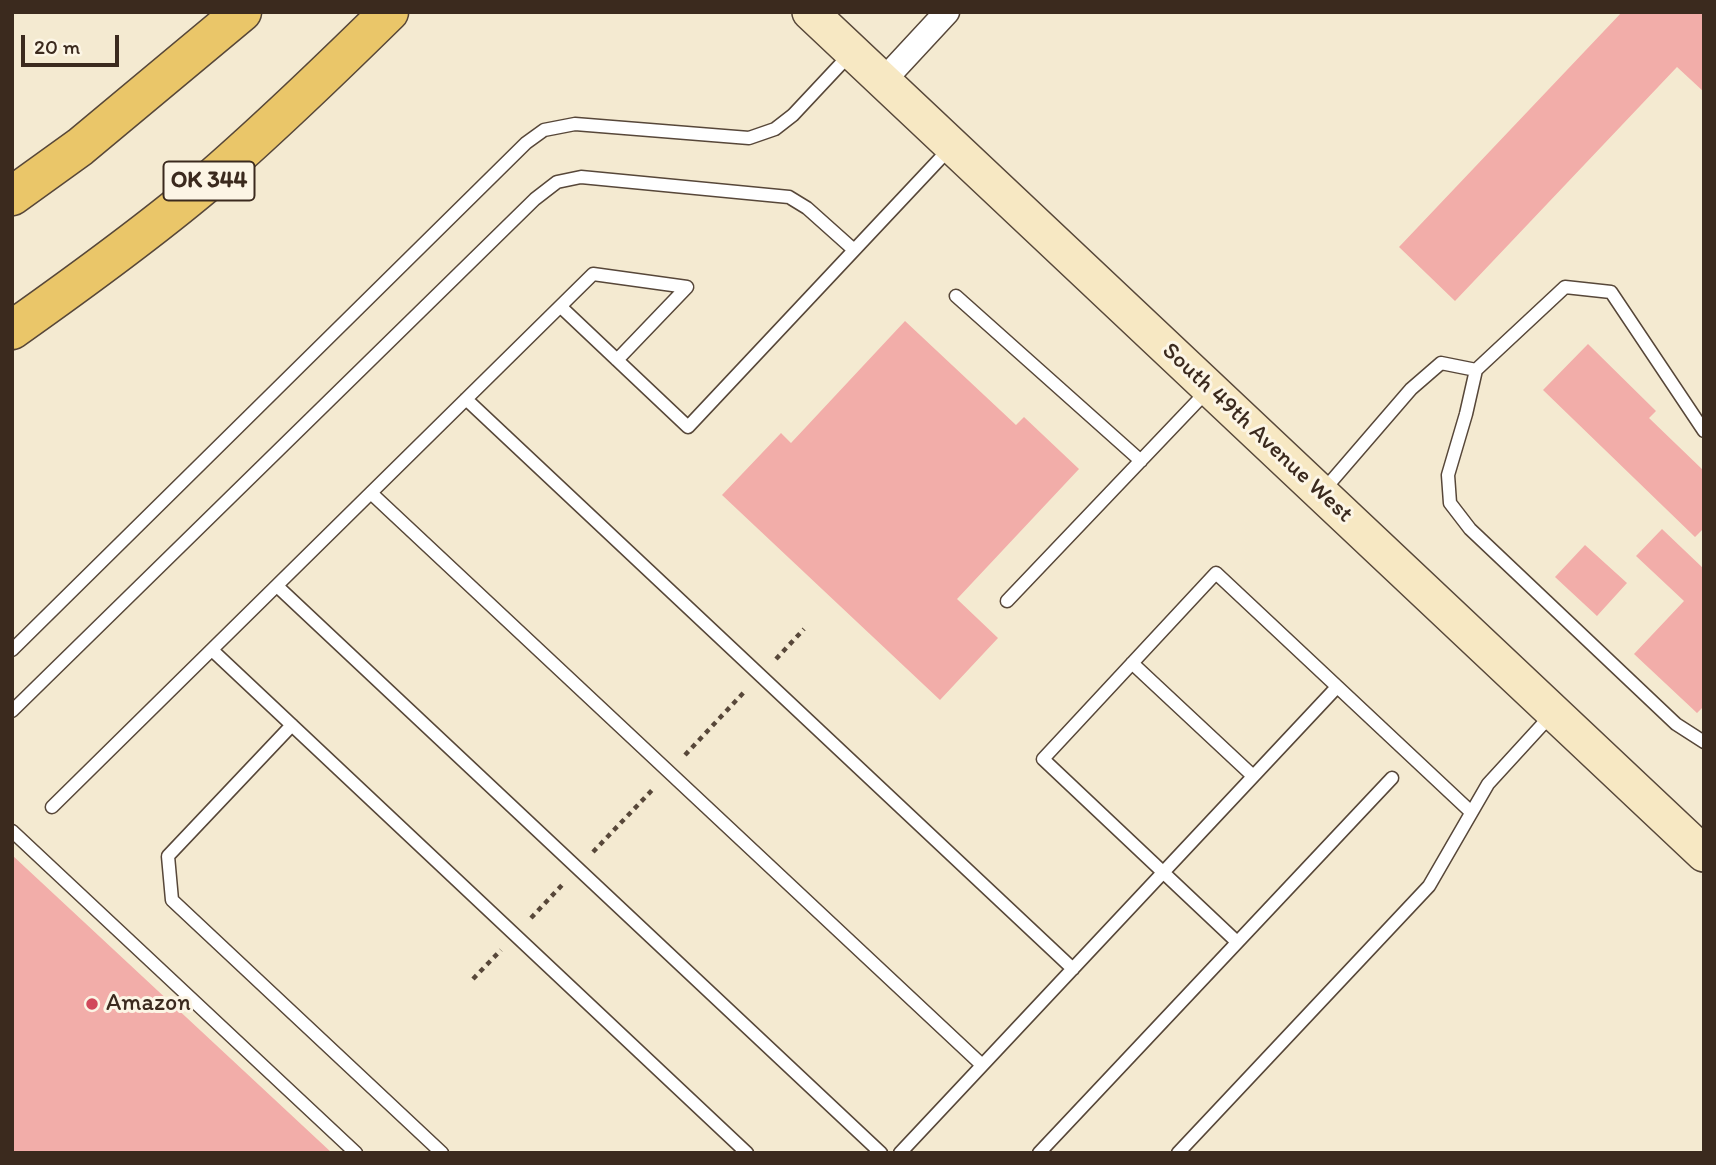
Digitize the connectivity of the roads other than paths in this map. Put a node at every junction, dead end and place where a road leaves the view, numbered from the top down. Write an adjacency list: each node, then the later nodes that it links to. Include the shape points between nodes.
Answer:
1 (242, 12): 8 (highway, via 80,147)
2 (389, 12): 12 (highway, OK 344, via 296,104 201,187)
3 (810, 12): 5 (street, South 49th Avenue West)
4 (947, 12): 6 (street)
5 (853, 52): 6 (street, South 49th Avenue West); 23 (lane, via 775,130 749,138 575,124 544,130)
6 (883, 81): 7 (street, South 49th Avenue West)
7 (952, 145): 9 (lane); 15 (street, South 49th Avenue West)
8 (12, 196)
9 (854, 250): 13 (lane, via 688,427); 27 (lane, via 789,197 581,177 558,182 535,199)
10 (956, 296): 18 (lane)
11 (561, 307): 13 (lane); 13 (lane, via 593,274 687,287); 16 (lane)
12 (12, 330)
13 (617, 360)
14 (1476, 370): 17 (lane, via 1564,287 1611,292); 20 (lane, via 1441,363 1411,389); 30 (lane, via 1448,475 1450,503 1470,529 1676,724)
15 (1209, 389): 18 (lane); 20 (street, South 49th Avenue West)
16 (466, 399): 19 (lane); 39 (lane)
17 (1704, 431)
18 (1141, 461): 22 (lane)
19 (371, 493): 21 (lane); 40 (lane)
20 (1321, 493): 28 (street, South 49th Avenue West)
21 (277, 586): 24 (lane); 44 (lane)
22 (1007, 601)
23 (12, 650)
24 (212, 650): 29 (lane); 33 (lane)
25 (1132, 663): 26 (lane, via 1216,573); 31 (lane); 37 (lane, via 1043,759)
26 (1337, 687): 31 (lane); 34 (lane)
27 (12, 711)
28 (1553, 712): 34 (lane, via 1488,784); 36 (street, South 49th Avenue West)
29 (292, 725): 42 (lane, via 168,856 172,900); 43 (lane)
30 (1704, 742)
31 (1253, 776): 37 (lane)
32 (1392, 778): 38 (lane)
33 (52, 807)
34 (1471, 812): 47 (lane, via 1429,886)
35 (12, 831): 41 (lane)
36 (1704, 854)
37 (1163, 872): 38 (lane); 39 (lane)
38 (1237, 942): 46 (lane)
39 (1073, 968): 40 (lane)
40 (982, 1065): 45 (lane)
41 (356, 1153)
42 (442, 1153)
43 (747, 1153)
44 (881, 1153)
45 (900, 1153)
46 (1039, 1153)
47 (1178, 1153)

